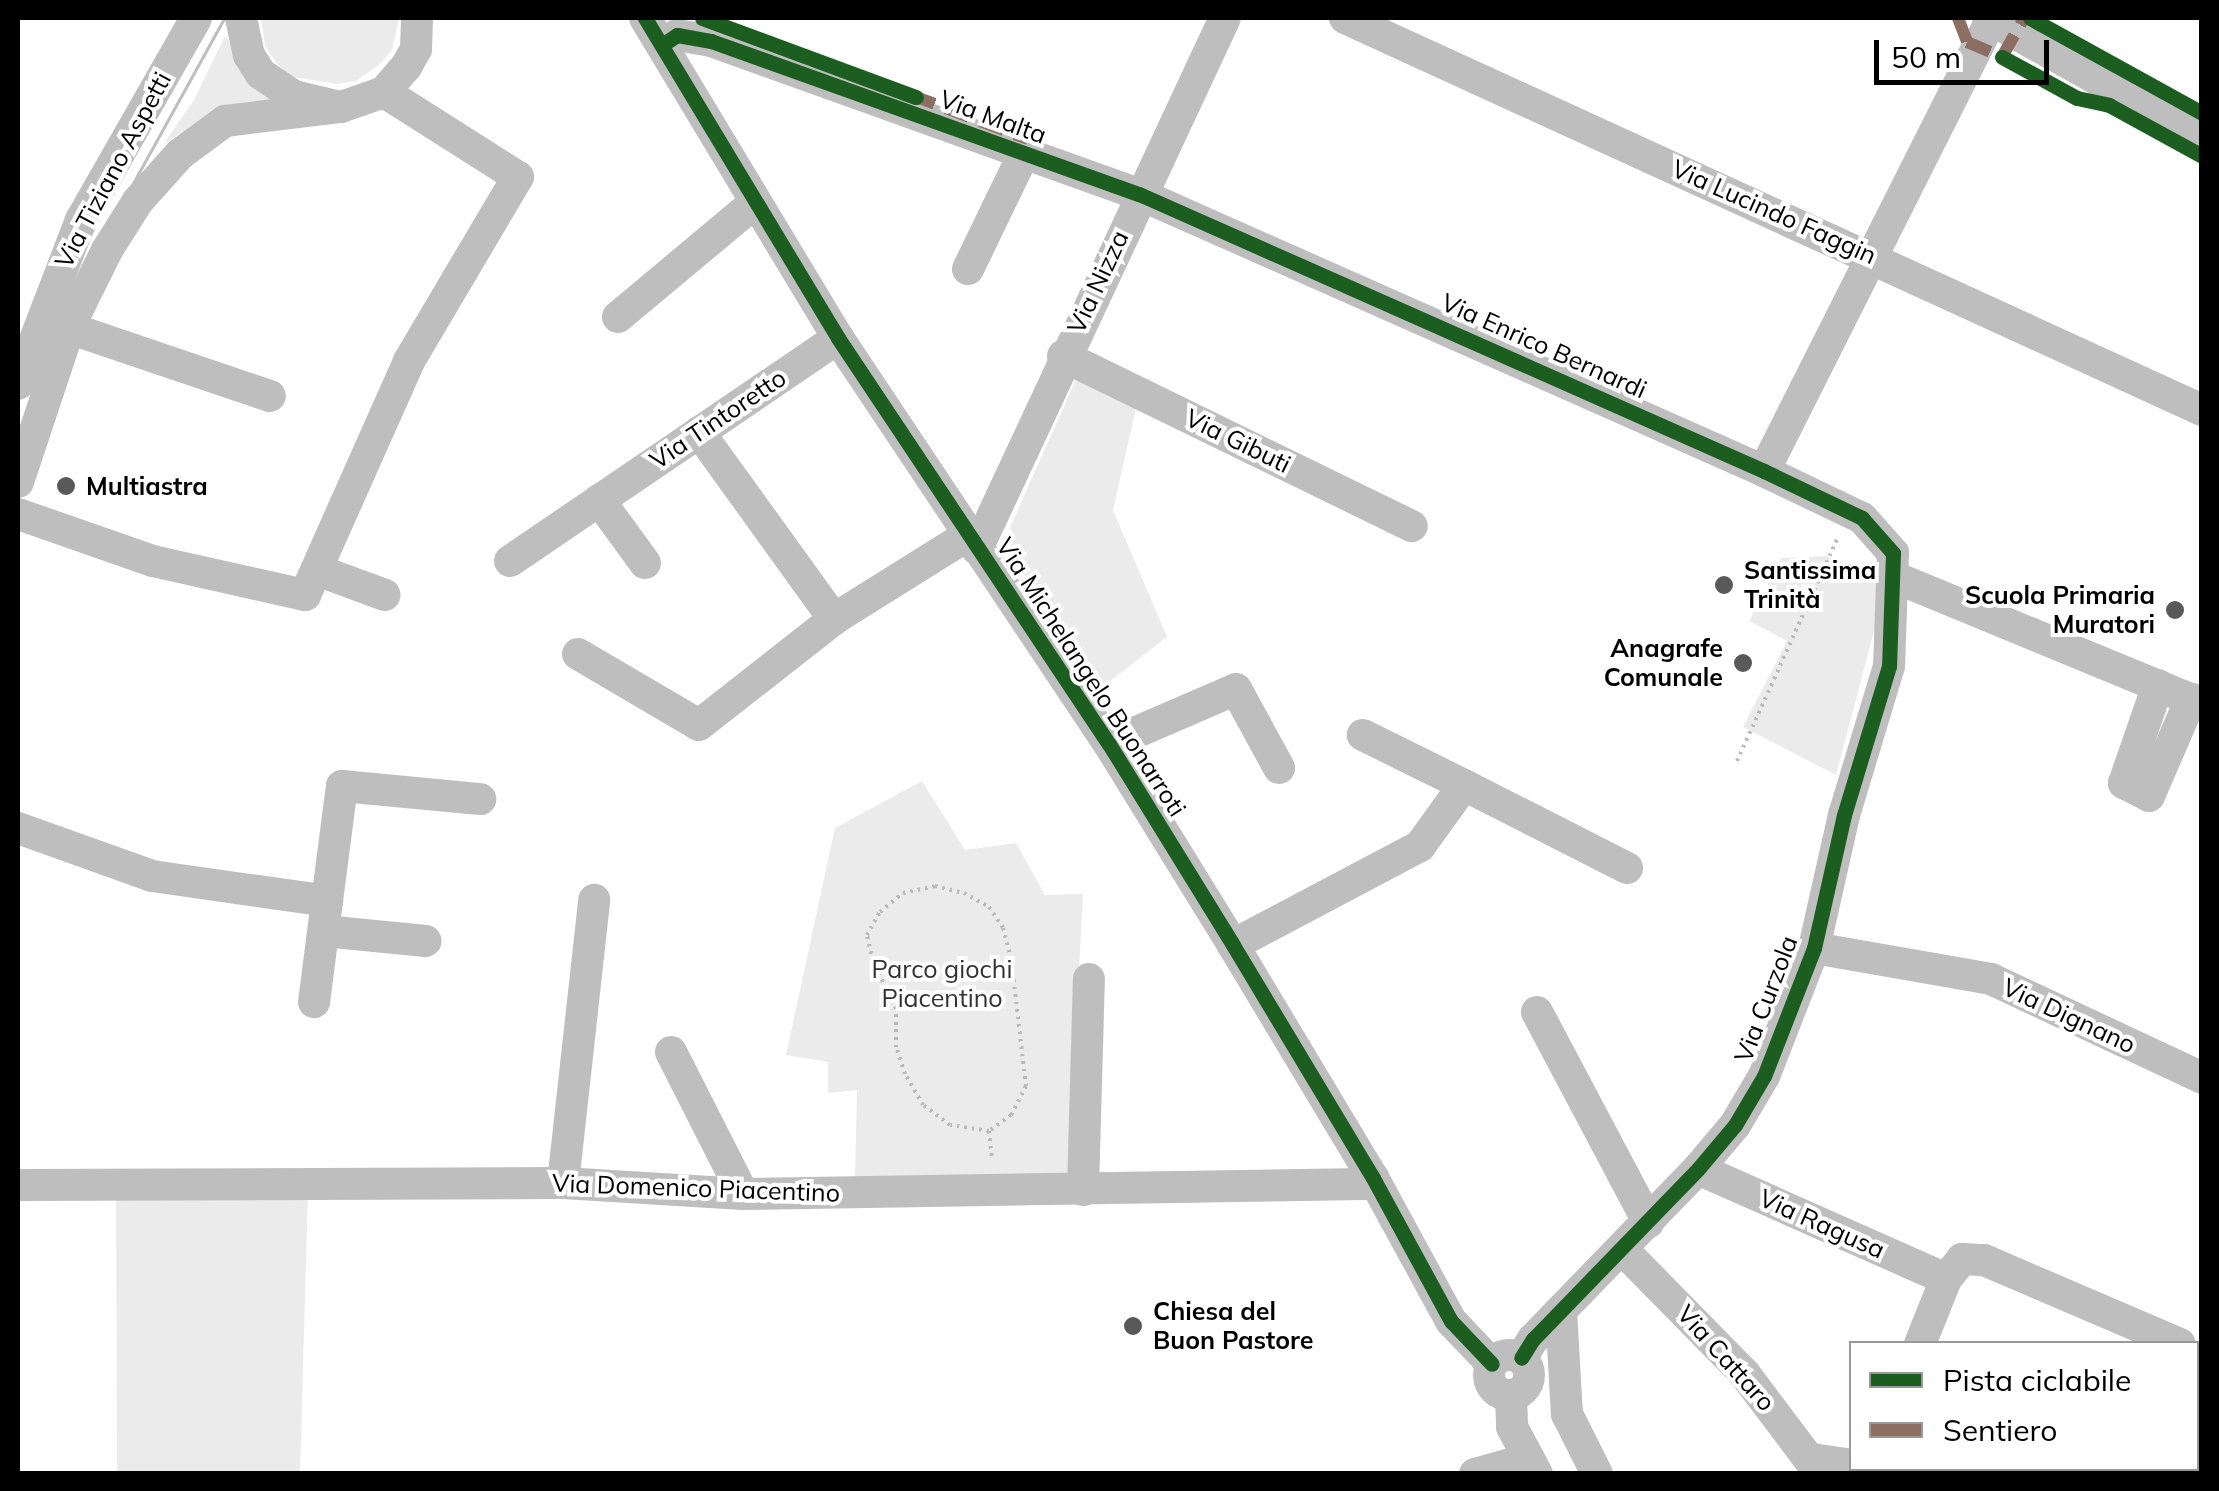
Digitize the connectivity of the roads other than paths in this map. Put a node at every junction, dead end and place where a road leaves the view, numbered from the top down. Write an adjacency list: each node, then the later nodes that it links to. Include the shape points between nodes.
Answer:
1 (196, 18): 17 (street, Via Tiziano Aspetti, via 81,220)
2 (241, 18): 9 (street, via 261,74 294,96)
3 (1225, 18): 12 (street, Via Nizza)
4 (1346, 18): 14 (street, Via Lucindo Faggin)
5 (1991, 18): 10 (street); 14 (street)
6 (419, 29): 8 (street)
7 (654, 31): 11 (street, Via Malta, via 711,40); 13 (street, Via Michelangelo Buonarroti)
8 (384, 92): 9 (street, Via Tiziano Aspetti); 32 (street, via 518,177 409,360)
9 (341, 107): 17 (street, Via Tiziano Aspetti, via 238,117 198,138)
10 (2202, 138)
11 (1023, 154): 12 (street, Via Malta); 15 (street, Via Malta)
12 (1139, 194): 19 (street, Via Nizza); 24 (street, Via Enrico Bernardi)
13 (753, 204): 16 (street); 18 (street, Via Michelangelo Buonarroti)
14 (1869, 255): 22 (street, Via Lucindo Faggin); 24 (street)
15 (968, 269)
16 (618, 317)
17 (42, 321): 20 (street, Via Tiziano Aspetti); 21 (street); 25 (street, Via Tiziano Aspetti)
18 (838, 338): 23 (street, Via Tintoretto); 29 (street, Via Michelangelo Buonarroti)
19 (1064, 356): 28 (street, Via Gibuti); 29 (street, Via Nizza)
20 (18, 384)
21 (270, 396)
22 (2202, 410)
23 (699, 432): 26 (street, Via Tintoretto); 35 (street)
24 (1764, 471): 33 (street, Via Enrico Bernardi, via 1862,518 1892,553)
25 (18, 482)
26 (599, 500): 30 (street, Via Tintoretto); 31 (street)
27 (18, 514): 32 (street, via 153,561 305,595)
28 (1412, 526)
29 (972, 542): 35 (street); 40 (street, Via Michelangelo Buonarroti)
30 (510, 561)
31 (644, 563)
32 (316, 570): 34 (street)
33 (1894, 576): 37 (street); 50 (street, Via Curzola, via 1890,666 1844,815)
34 (385, 595)
35 (834, 619): 36 (street, via 699,725)
36 (578, 654)
37 (2158, 685): 38 (street); 38 (street, via 2124,783 2149,796)
38 (2196, 701)
39 (1363, 735): 42 (street)
40 (1109, 744): 41 (street, Via Michelangelo Buonarroti, via 1236,689); 49 (street, Via Michelangelo Buonarroti)
41 (1279, 768)
42 (1464, 785): 45 (street); 49 (street, via 1420,846)
43 (480, 800): 47 (street, via 342,786)
44 (18, 828): 47 (street, via 152,876)
45 (1627, 868)
46 (594, 900): 58 (street)
47 (326, 916): 48 (street); 52 (street)
48 (426, 941)
49 (1234, 945): 57 (street, Via Michelangelo Buonarroti)
50 (1814, 948): 55 (street, Via Dignano, via 1992,979); 56 (street, Via Curzola, via 1764,1076)
51 (1089, 979): 60 (street)
52 (314, 1002)
53 (1538, 1012): 62 (street)
54 (671, 1052): 61 (street)
55 (2202, 1078)
56 (1698, 1169): 62 (street, Via Curzola); 64 (street, Via Ragusa)
57 (1373, 1178): 60 (street, Via Domenico Piacentino, via 1363,1184); 68 (street, Via Michelangelo Buonarroti, via 1452,1321)
58 (563, 1182): 59 (street, Via Domenico Piacentino); 61 (street, Via Domenico Piacentino)
59 (18, 1185)
60 (1083, 1190): 61 (street, Via Domenico Piacentino)
61 (743, 1194)
62 (1648, 1222): 63 (street, Via Curzola)
63 (1624, 1250): 65 (street, Via Curzola); 71 (street, Via Cattaro, via 1744,1373)
64 (1946, 1279): 66 (street); 67 (street, via 1962,1259 1984,1260)
65 (1560, 1311): 68 (street, Via Curzola); 73 (street, via 1568,1414)
66 (1921, 1341)
67 (2173, 1341)
68 (1506, 1361): 70 (street, Via Michelangelo Buonarroti, via 1491,1385 1511,1396 1512,1426)
69 (1849, 1465): 71 (street)
70 (1533, 1466): 72 (street)
71 (1816, 1466)
72 (1475, 1474)
73 (1597, 1474)

